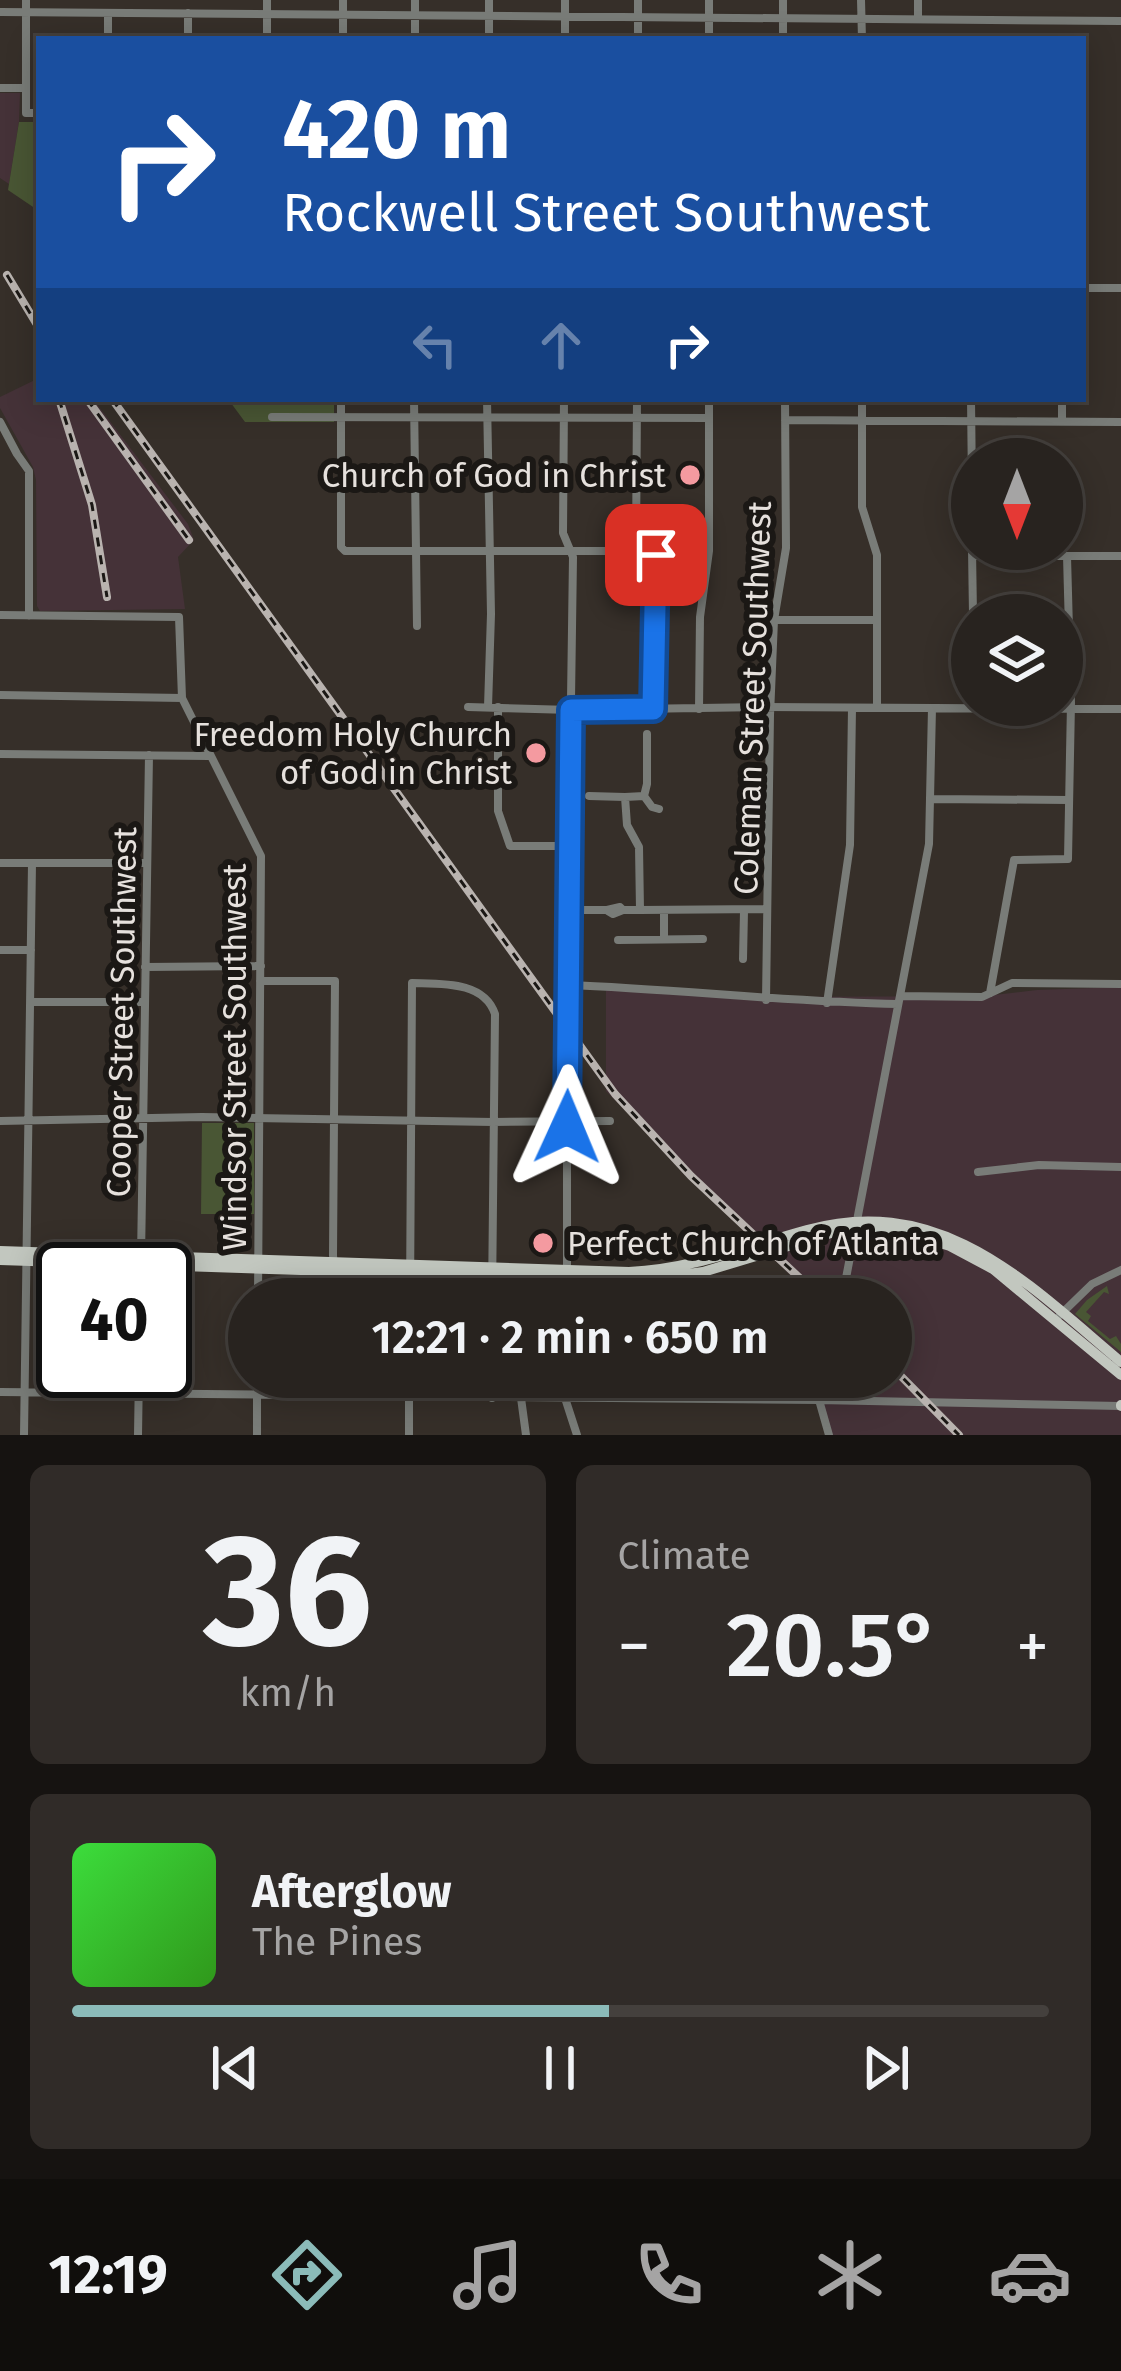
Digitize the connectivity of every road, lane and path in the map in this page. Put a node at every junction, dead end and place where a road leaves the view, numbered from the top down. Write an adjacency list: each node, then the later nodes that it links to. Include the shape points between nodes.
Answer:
1 (26, 0): 13 (street)
2 (267, 0): 16 (street)
3 (343, 0): 17 (street)
4 (415, 0): 18 (street)
5 (489, 0): 19 (street)
6 (565, 0): 20 (street)
7 (638, 0): 21 (street)
8 (709, 0): 22 (street)
9 (783, 0): 23 (street)
10 (861, 0): 24 (street)
11 (918, 0): 25 (street)
12 (0, 12): 13 (street)
13 (27, 12): 14 (street); 39 (street)
14 (108, 13): 15 (street); 27 (street)
15 (188, 14): 16 (street); 28 (street)
16 (267, 14): 17 (street); 29 (street)
17 (343, 15): 18 (street); 30 (street)
18 (415, 15): 19 (street); 31 (street)
19 (489, 15): 20 (street); 32 (street)
20 (565, 15): 21 (street); 33 (street)
21 (638, 16): 22 (street); 34 (street)
22 (709, 17): 23 (street); 35 (street)
23 (783, 17): 24 (street); 36 (street)
24 (862, 18): 25 (street); 37 (street)
25 (918, 19): 26 (street)
26 (1121, 21)
27 (108, 36)
28 (188, 36)
29 (267, 36)
30 (343, 36)
31 (415, 36)
32 (489, 36)
33 (565, 36)
34 (638, 36)
35 (709, 36)
36 (783, 36)
37 (862, 36)
38 (0, 88): 39 (street)
39 (26, 88): 40 (street, via 26,113)
40 (36, 113)
41 (1086, 287): 42 (street)
42 (1121, 288)
43 (340, 402): 54 (street)
44 (414, 402): 55 (street)
45 (487, 402): 56 (street)
46 (564, 402): 57 (street)
47 (637, 402): 58 (street)
48 (709, 402): 59 (street)
49 (785, 402): 60 (street, Coleman Street Southwest)
50 (862, 402): 61 (street)
51 (971, 402): 62 (street)
52 (1062, 402): 63 (street)
53 (272, 417): 54 (street)
54 (341, 417): 55 (street); 69 (street, via 341,548)
55 (414, 418): 56 (street); 69 (street)
56 (487, 418): 57 (street); 70 (street)
57 (563, 418): 58 (street); 71 (street, via 562,533)
58 (637, 418): 59 (street); 72 (street)
59 (709, 418): 74 (street)
60 (785, 420): 61 (street); 79 (street, Coleman Street Southwest, via 785,548)
61 (862, 420): 62 (street); 80 (street, via 862,508 877,555)
62 (971, 421): 63 (street); 66 (street)
63 (1062, 421): 65 (street)
64 (0, 422): 67 (street)
65 (1121, 422)
66 (971, 438)
67 (16, 454): 68 (street); 78 (street, via 29,471)
68 (0, 458)
69 (415, 551): 70 (street); 81 (street)
70 (490, 551): 71 (street); 85 (street)
71 (571, 551): 72 (street); 95 (street)
72 (636, 551): 73 (street)
73 (656, 551): 74 (street); 91 (street)
74 (709, 551): 92 (street)
75 (1083, 556): 76 (street)
76 (1121, 556)
77 (0, 615): 78 (street)
78 (29, 616): 83 (street, Windsor Street Southwest, via 179,617)
79 (774, 620): 80 (street); 86 (street, Coleman Street Southwest)
80 (877, 620): 88 (street)
81 (417, 626)
82 (0, 694): 83 (street)
83 (182, 698): 100 (street, Windsor Street Southwest)
84 (468, 707): 85 (street)
85 (493, 707): 95 (street); 107 (street, via 498,812 510,846)
86 (770, 707): 87 (street); 92 (street); 115 (street, Coleman Street Southwest)
87 (852, 707): 88 (street); 132 (street, via 850,845)
88 (877, 707): 90 (street)
89 (951, 707): 90 (street)
90 (932, 708): 104 (street)
91 (653, 709): 92 (street); 95 (street)
92 (699, 709)
93 (1083, 709): 94 (street)
94 (1121, 709)
95 (571, 710): 107 (street)
96 (1071, 726): 105 (street)
97 (646, 734): 102 (street)
98 (0, 754): 99 (street)
99 (149, 755): 100 (street); 110 (street, Cooper Street Southwest)
100 (209, 755): 122 (street, Windsor Street Southwest, via 262,856)
101 (589, 796): 103 (street)
102 (644, 796): 103 (street); 106 (street)
103 (626, 797): 112 (street, via 627,825 639,847)
104 (932, 800): 105 (street); 129 (street)
105 (1070, 800): 127 (street, via 1068,859 1014,860)
106 (659, 809)
107 (569, 846): 111 (street)
108 (0, 863): 109 (street)
109 (32, 863): 110 (street); 120 (street)
110 (146, 863): 123 (street, Cooper Street Southwest)
111 (568, 910): 112 (street); 126 (street)
112 (640, 910): 113 (street)
113 (664, 910): 114 (street); 116 (street)
114 (744, 910): 115 (street); 121 (street)
115 (763, 910): 128 (street, Coleman Street Southwest)
116 (664, 938): 117 (street); 118 (street)
117 (703, 939)
118 (618, 940)
119 (0, 950): 120 (street)
120 (31, 950): 130 (street)
121 (743, 959)
122 (261, 966): 123 (street); 124 (street, Windsor Street Southwest)
123 (146, 967): 131 (street, Cooper Street Southwest)
124 (260, 981): 134 (street, Windsor Street Southwest); 135 (street, via 335,981)
125 (1121, 984): 127 (street, via 1012,983)
126 (567, 985): 128 (street); 141 (street)
127 (990, 993): 129 (street)
128 (766, 1000): 132 (street)
129 (899, 1000): 132 (street); 144 (street)
130 (30, 1002): 131 (street); 137 (street)
131 (145, 1002): 133 (street, Cooper Street Southwest)
132 (827, 1003)
133 (144, 1117): 134 (street); 137 (street); 145 (street, Cooper Street Southwest)
134 (260, 1119): 135 (street); 150 (street, Windsor Street Southwest)
135 (333, 1120): 138 (street); 151 (street)
136 (0, 1121): 137 (street)
137 (29, 1121): 147 (street)
138 (410, 1121): 140 (street); 140 (street, via 412,982 454,984 491,1002); 152 (street)
139 (610, 1121): 141 (street)
140 (493, 1122): 141 (street); 154 (street)
141 (567, 1122): 155 (street)
142 (1121, 1167): 143 (street)
143 (978, 1172)
144 (855, 1226): 155 (main road, via 802,1231 677,1268); 161 (street); 162 (main road, via 938,1231 979,1250)
145 (141, 1242)
146 (0, 1256): 147 (main road)
147 (27, 1257): 148 (main road); 166 (street)
148 (36, 1257)
149 (192, 1264): 150 (main road)
150 (259, 1265): 151 (main road); 156 (street, Windsor Street Southwest)
151 (335, 1267): 152 (main road); 157 (street)
152 (410, 1269): 154 (main road); 158 (street)
153 (1121, 1270): 162 (street, via 1092,1284)
154 (492, 1271): 155 (main road); 159 (street)
155 (567, 1274): 160 (street)
156 (259, 1278)
157 (335, 1278)
158 (410, 1278)
159 (492, 1278)
160 (567, 1278)
161 (846, 1278)
162 (1059, 1317): 163 (main road); 164 (main road)
163 (1121, 1362)
164 (1121, 1375)
165 (0, 1392): 166 (street)
166 (25, 1392): 167 (street); 177 (street)
167 (36, 1392)
168 (192, 1395): 169 (street)
169 (228, 1396)
170 (138, 1398): 178 (street)
171 (257, 1398): 179 (street)
172 (409, 1398): 180 (street)
173 (521, 1398): 181 (street)
174 (565, 1398): 175 (street); 182 (street)
175 (819, 1400): 176 (street); 183 (street)
176 (1121, 1406)
177 (24, 1435)
178 (138, 1435)
179 (257, 1435)
180 (409, 1435)
181 (526, 1435)
182 (577, 1435)
183 (830, 1435)

